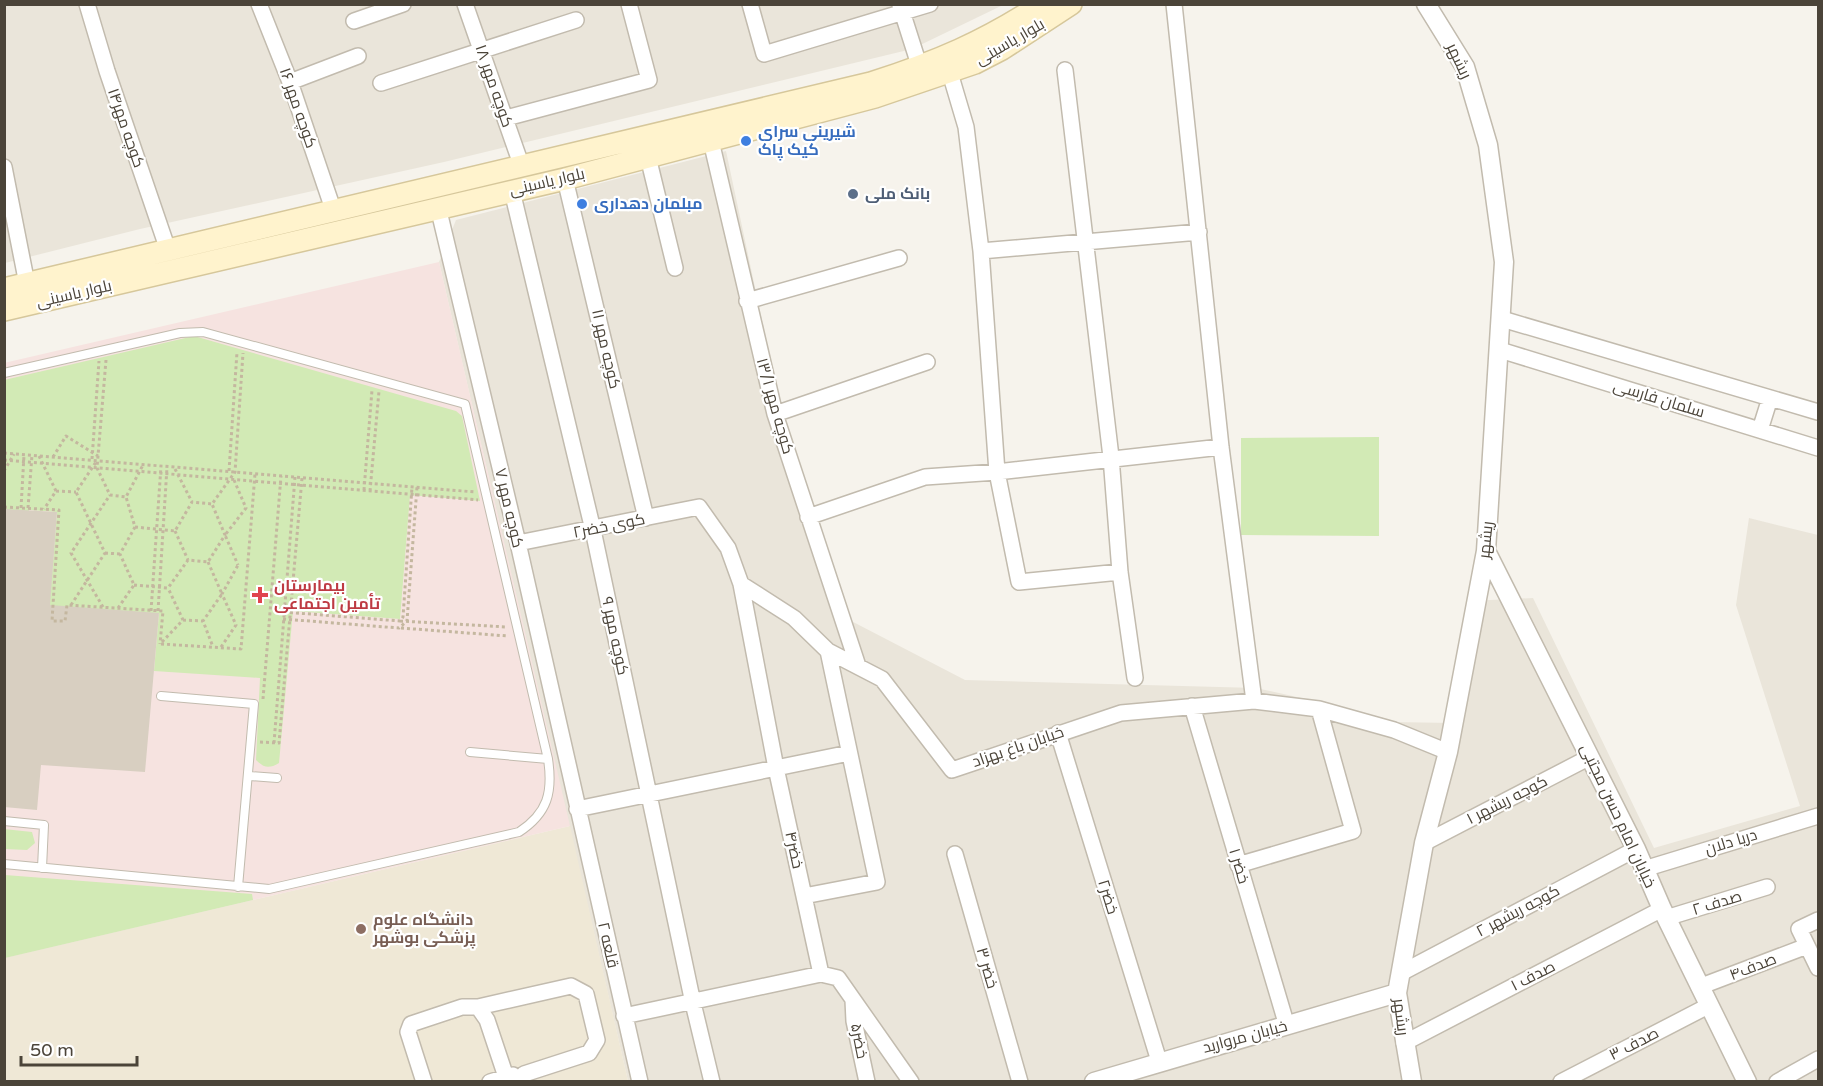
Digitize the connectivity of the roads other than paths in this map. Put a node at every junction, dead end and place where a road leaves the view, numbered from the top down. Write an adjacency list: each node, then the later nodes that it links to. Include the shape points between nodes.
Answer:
1 (87, 4): 34 (street, کوچه مهر۱۴)
2 (259, 4): 20 (street, کوچه مهر ۱۶)
3 (404, 4): 14 (street)
4 (465, 4): 15 (street, کوچه مهر ۱۸)
5 (629, 4): 22 (street, via 649,80)
6 (750, 4): 12 (street, via 764,54)
7 (930, 4): 12 (street)
8 (1071, 4): 19 (main road, بلوار یاسینی, via 1002,49)
9 (1174, 4): 31 (street)
10 (1426, 4): 42 (street, ریشهر, via 1465,67 1488,146 1504,262)
11 (1041, 5): 17 (main road, بلوار یاسینی, via 985,39)
12 (901, 9): 17 (street)
13 (576, 20): 15 (street)
14 (354, 21)
15 (482, 51): 21 (street); 22 (street, کوچه مهر ۱۸)
16 (358, 56): 20 (street)
17 (920, 68): 26 (main road, بلوار یاسینی)
18 (1065, 70): 32 (street)
19 (950, 73): 23 (main road, بلوار یاسینی); 35 (street, via 966,127)
20 (290, 82): 30 (street, کوچه مهر ۱۶)
21 (381, 83)
22 (506, 118): 26 (street, کوچه مهر ۱۸)
23 (711, 141): 24 (main road, بلوار یاسینی); 40 (street, کوچه مهر ۱۳/۱)
24 (648, 157): 27 (main road, بلوار یاسینی); 37 (street)
25 (4, 167): 38 (street)
26 (522, 167): 30 (main road, بلوار یاسینی)
27 (565, 179): 28 (main road, بلوار یاسینی); 55 (street, کوچه مهر ۱۱)
28 (512, 191): 29 (main road, بلوار یاسینی); 56 (street, کوچه مهر ۹)
29 (438, 207): 33 (main road, بلوار یاسینی); 57 (street, کوچه مهر ۷)
30 (334, 212): 33 (main road, بلوار یاسینی)
31 (1199, 232): 32 (street); 50 (street)
32 (1084, 241): 35 (street); 52 (street)
33 (240, 245): 34 (main road, بلوار یاسینی); 41 (main road, بلوار یاسینی)
34 (168, 250): 38 (main road, بلوار یاسینی)
35 (981, 251): 53 (street)
36 (899, 258): 40 (street)
37 (675, 268)
38 (27, 284): 39 (main road, بلوار یاسینی)
39 (4, 289)
40 (747, 301): 48 (street, کوچه مهر ۱۳/۱)
41 (4, 310)
42 (1502, 319): 43 (street, ریشهر); 46 (street, سلمان فارسی)
43 (1500, 350): 49 (street, سلمان فارسی); 58 (street, ریشهر)
44 (927, 362): 48 (street)
45 (4, 373): 73 (lane, via 192,332 241,340 465,404)
46 (1770, 398): 47 (street, سلمان فارسی); 49 (street)
47 (1818, 412)
48 (776, 414): 54 (street, کوچه مهر ۱۳/۱)
49 (1760, 430): 51 (street, سلمان فارسی)
50 (1221, 447): 52 (street); 65 (street)
51 (1818, 448)
52 (1111, 457): 53 (street); 59 (street)
53 (997, 472): 54 (street, via 925,477); 59 (street, via 1019,582)
54 (808, 517): 62 (street, کوچه مهر ۱۳/۱)
55 (646, 518): 56 (street, کوی خضر۲); 60 (street, کوی خضر۲, via 699,507 728,548)
56 (593, 530): 57 (street, کوی خضر۲); 77 (street, کوچه مهر ۹)
57 (518, 543): 78 (street, کوچه مهر ۷)
58 (1486, 551): 70 (street, ریشهر); 72 (street, خیابان امام حسن مجتبی)
59 (1120, 572): 63 (street)
60 (741, 584): 61 (street, خیابان باغ بهزاد, via 794,618); 74 (street, خضر۴)
61 (828, 651): 62 (street, خیابان باغ بهزاد); 71 (street)
62 (858, 666): 68 (street, خیابان باغ بهزاد, via 882,678 952,770)
63 (1135, 678)
64 (161, 696): 75 (lane, via 254,704)
65 (1254, 701): 66 (street, خیابان باغ بهزاد); 67 (street, خیابان باغ بهزاد)
66 (1191, 706): 68 (street, خیابان باغ بهزاد, via 1121,713); 85 (street, خضر ۱)
67 (1319, 709): 70 (street, خیابان باغ بهزاد, via 1394,730); 85 (street, via 1353,831)
68 (1058, 733): 107 (street, خضر۲)
69 (470, 752): 73 (lane)
70 (1448, 752): 81 (street, ریشهر)
71 (849, 753): 74 (street); 90 (street, via 877,882)
72 (1590, 757): 81 (street, کوچه ریشهر ۱); 82 (street, خیابان امام حسن مجتبی)
73 (549, 759): 88 (lane, via 550,796 543,812 519,832 269,889)
74 (776, 768): 77 (street); 90 (street, خضر۴)
75 (253, 776): 76 (lane); 88 (lane)
76 (277, 778)
77 (648, 796): 78 (street); 100 (street, کوچه مهر ۹)
78 (577, 809): 103 (street, قلعه ۲)
79 (1818, 816): 87 (street, دریا دلان)
80 (4, 821): 86 (lane, via 44,825)
81 (1424, 843): 95 (street, ریشهر)
82 (1636, 849): 87 (street, خیابان امام حسن مجتبی); 95 (street, کوچه ریشهر ۲)
83 (955, 854): 117 (street, خضر ۳)
84 (4, 864): 86 (lane)
85 (1238, 865): 104 (street, خضر ۱)
86 (42, 868): 88 (lane)
87 (1644, 869): 91 (street, خیابان امام حسن مجتبی)
88 (238, 887)
89 (1767, 887): 91 (street, صدف ۲)
90 (804, 896): 96 (street, خضر۴)
91 (1664, 914): 97 (street, خیابان امام حسن مجتبی); 105 (street, صدف ۱)
92 (1818, 920): 93 (street, via 1799,929)
93 (1807, 946): 94 (street); 97 (street, صدف۴)
94 (1818, 968)
95 (1401, 973): 98 (street, ریشهر)
96 (821, 974): 99 (street, via 838,978); 100 (street)
97 (1699, 987): 101 (street, خیابان امام حسن مجتبی)
98 (1397, 993): 104 (street, خیابان مروارید); 105 (street, ریشهر)
99 (853, 1000): 115 (street, خضر۵); 116 (street)
100 (693, 1004): 103 (street); 114 (street, کوچه مهر ۹)
101 (1708, 1006): 120 (street, صدف ۳); 121 (street, خیابان امام حسن مجتبی)
102 (478, 1007): 109 (street, via 488,1020); 110 (street, via 572,986 586,994 597,1040 589,1053); 111 (street, via 462,1007 411,1024 408,1032)
103 (624, 1016): 113 (street, قلعه ۲)
104 (1287, 1026): 107 (street, خیابان مروارید)
105 (1404, 1043): 119 (street, ریشهر)
106 (1818, 1059): 122 (street)
107 (1158, 1060): 108 (street, خیابان مروارید)
108 (1139, 1075): 118 (street, خیابان مروارید)
109 (506, 1077): 110 (street); 112 (street)
110 (527, 1078)
111 (424, 1082)
112 (490, 1082)
113 (640, 1082)
114 (712, 1082)
115 (867, 1082)
116 (911, 1082)
117 (1020, 1082)
118 (1094, 1082)
119 (1412, 1082)
120 (1561, 1082)
121 (1747, 1082)
122 (1777, 1082)

